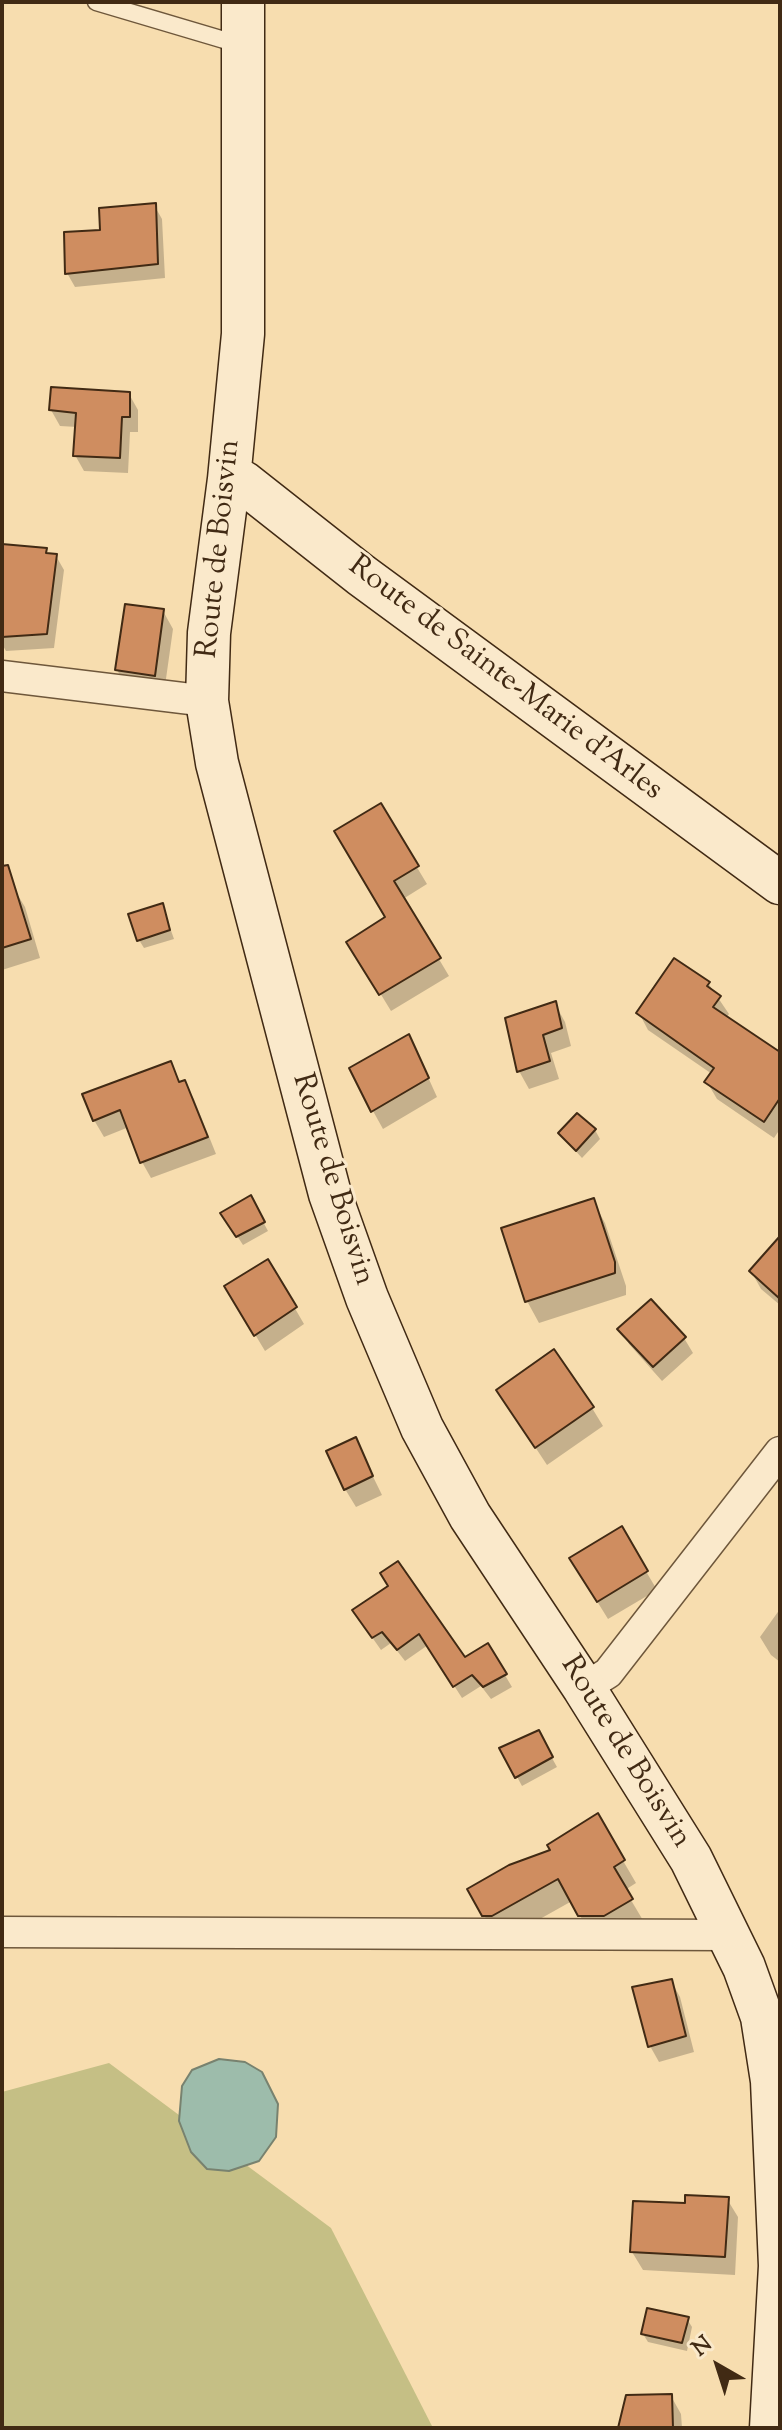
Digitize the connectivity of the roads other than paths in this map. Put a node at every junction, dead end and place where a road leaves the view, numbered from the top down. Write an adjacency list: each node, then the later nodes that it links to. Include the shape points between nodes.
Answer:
1 (96, 2): 3 (lane)
2 (243, 2): 3 (main road, Route de Boisvin)
3 (243, 46): 4 (main road, Route de Boisvin, via 243,334)
4 (229, 479): 6 (main road, Route de Boisvin, via 209,633); 7 (main road, Route de Sainte-Marie d'Arles, via 243,482)
5 (2, 676): 6 (street)
6 (207, 701): 9 (main road, Route de Boisvin, via 217,763 330,1194 367,1298 440,1465)
7 (780, 883)
8 (780, 1452): 9 (street, via 608,1673)
9 (584, 1688): 11 (main road, Route de Boisvin, via 691,1859)
10 (2, 1932): 11 (street)
11 (728, 1935): 12 (main road, Route de Boisvin, via 762,2017 772,2081)
12 (780, 2266): 13 (main road, Route de Boisvin)
13 (771, 2428)

